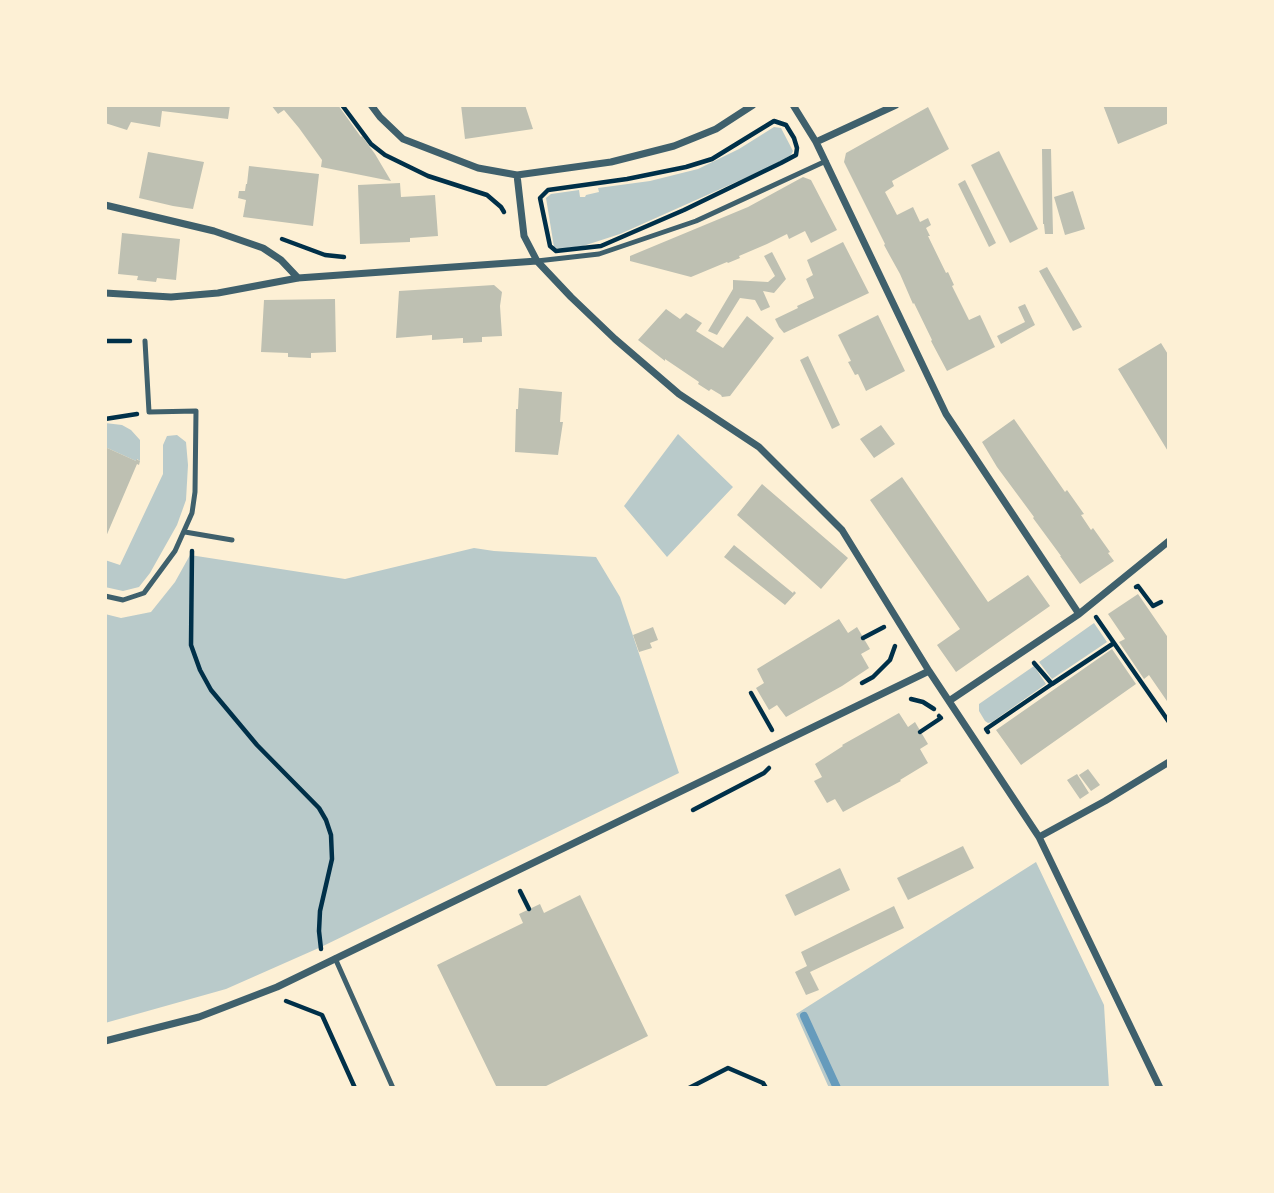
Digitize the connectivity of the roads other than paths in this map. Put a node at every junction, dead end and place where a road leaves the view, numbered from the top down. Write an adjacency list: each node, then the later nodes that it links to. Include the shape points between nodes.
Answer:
1 (371, 105): 7 (street, via 403,139 478,168)
2 (753, 105): 7 (street, via 716,129 674,146 611,162)
3 (793, 105): 5 (street)
4 (895, 105): 5 (street)
5 (816, 142): 6 (street)
6 (826, 160): 9 (lane, via 696,221 599,254); 17 (street, via 946,414)
7 (517, 175): 9 (street, via 524,236)
8 (105, 205): 10 (street, via 214,231 263,248)
9 (537, 261): 10 (street); 18 (street, via 615,339 679,394 759,447 842,530)
10 (298, 278): 11 (street, via 171,297)
11 (105, 293)
12 (145, 341): 13 (lane, via 149,412 196,411 195,492)
13 (185, 532): 14 (lane); 16 (lane, via 144,593 123,600)
14 (232, 540)
15 (1169, 541): 17 (street)
16 (105, 596)
17 (1079, 614): 19 (street)
18 (929, 671): 19 (street); 22 (street)
19 (949, 701): 21 (street)
20 (1169, 762): 21 (street)
21 (1039, 837): 25 (street)
22 (335, 958): 23 (street, via 199,1017); 24 (lane)
23 (105, 1041)
24 (393, 1088)
25 (1160, 1088)

